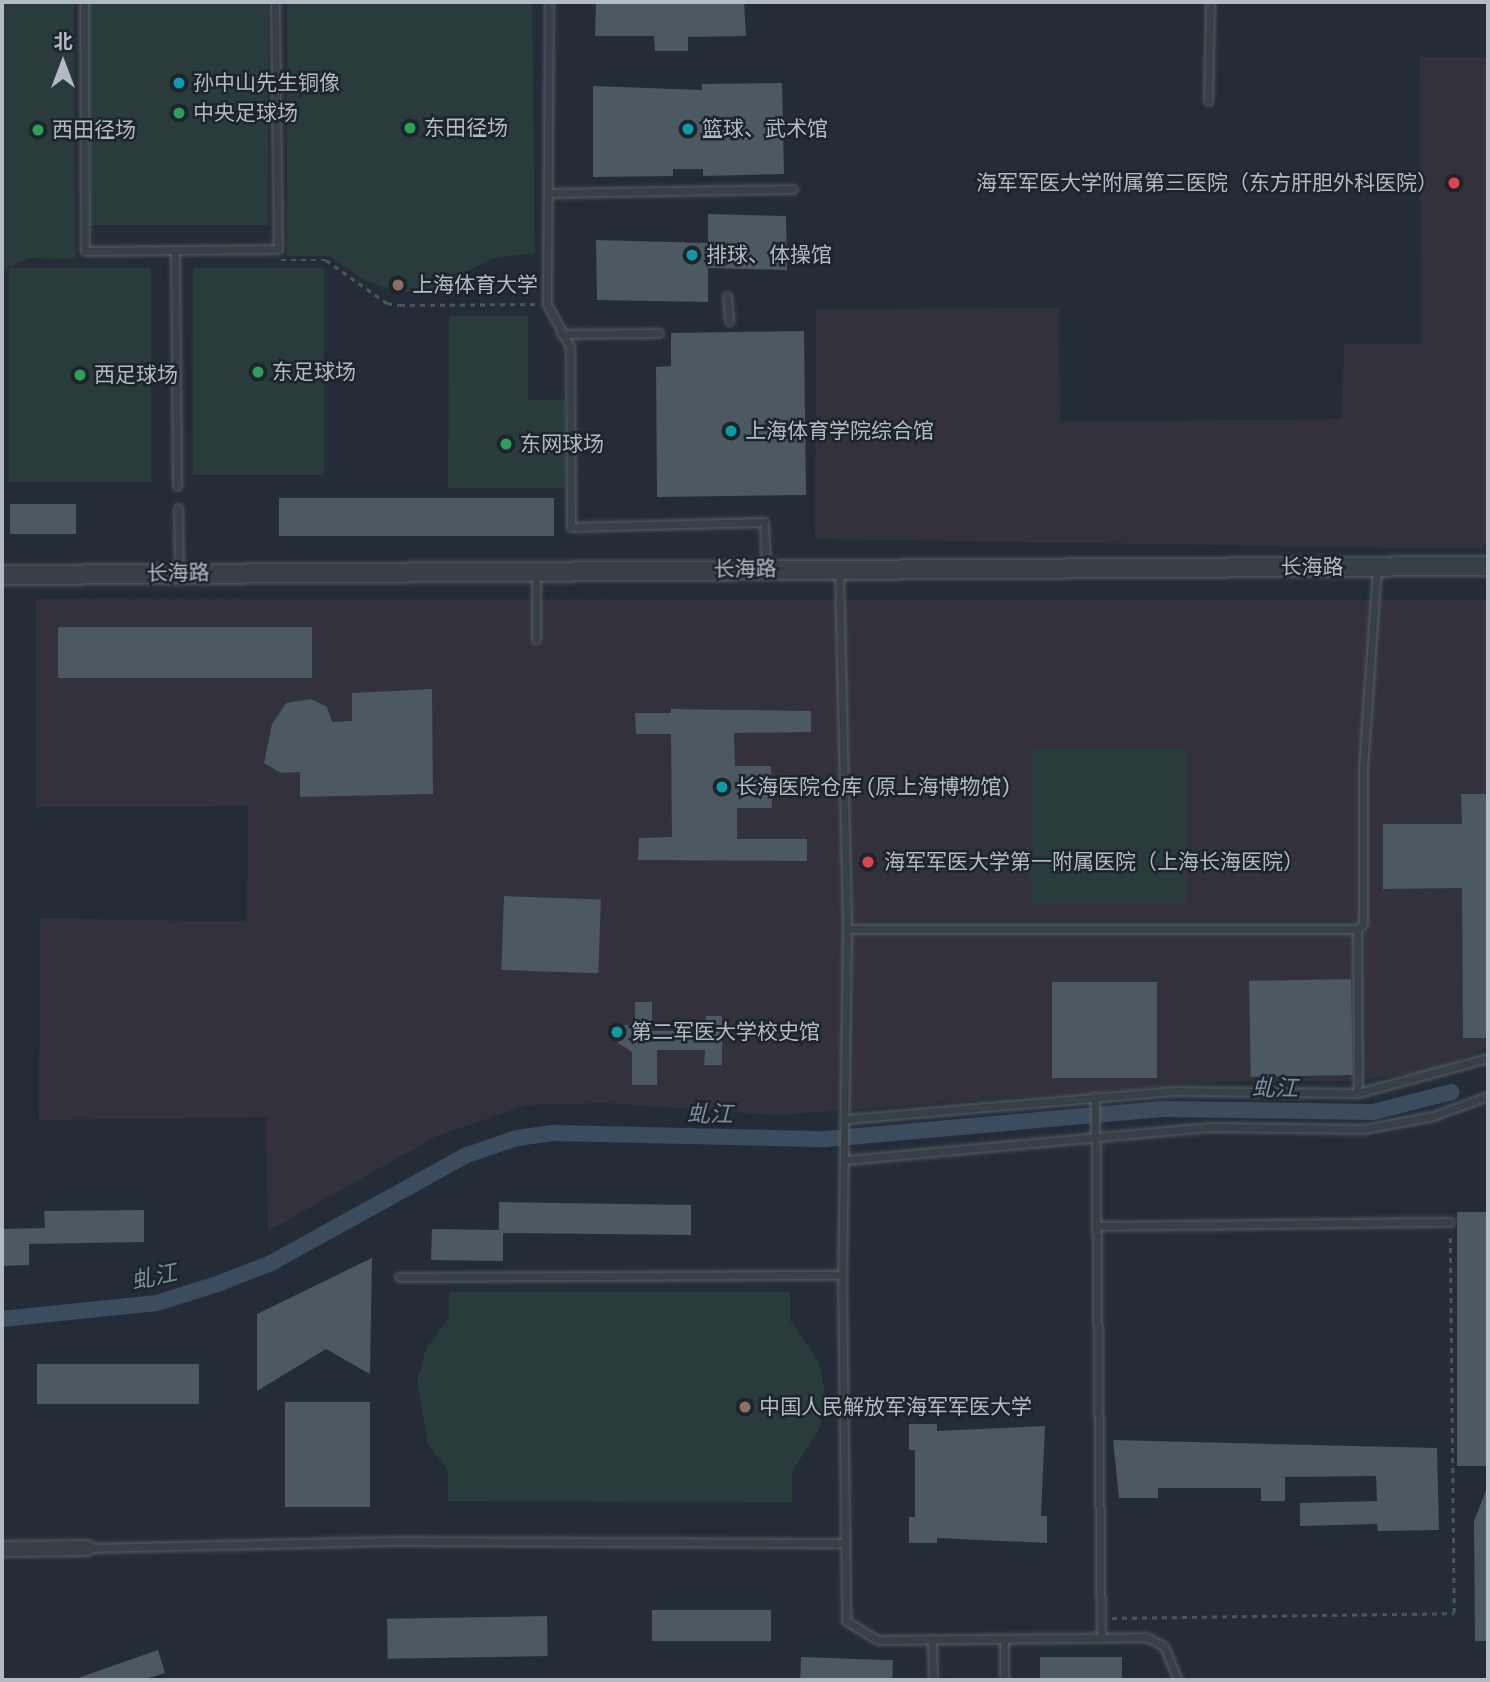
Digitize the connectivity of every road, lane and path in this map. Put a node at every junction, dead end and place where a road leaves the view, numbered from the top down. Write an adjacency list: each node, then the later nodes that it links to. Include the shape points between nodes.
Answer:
1 (85, 2): 9 (lane, via 85,251)
2 (275, 2): 8 (lane)
3 (549, 2): 7 (lane)
4 (1210, 2): 5 (lane)
5 (1208, 101)
6 (793, 189): 7 (lane)
7 (548, 193): 11 (lane)
8 (278, 249): 9 (lane); 11 (path, via 278,260 326,260 387,303)
9 (175, 250): 15 (lane)
10 (727, 296): 12 (lane)
11 (547, 304): 14 (lane)
12 (729, 321)
13 (659, 333): 14 (lane)
14 (561, 334): 19 (lane, via 570,347 571,527 764,522)
15 (177, 486)
16 (178, 509): 22 (lane)
17 (1377, 566): 18 (street, 长海路); 20 (street, 长海路); 26 (lane, via 1363,768 1363,924)
18 (1488, 566)
19 (766, 569): 20 (street, 长海路); 21 (street, 长海路)
20 (839, 569): 25 (lane)
21 (536, 571): 22 (street, 长海路); 24 (lane)
22 (179, 573): 23 (street, 长海路)
23 (2, 575)
24 (536, 639)
25 (847, 929): 26 (lane); 31 (lane)
26 (1357, 929): 28 (lane)
27 (1488, 1058): 28 (lane)
28 (1358, 1093): 30 (lane, via 1197,1091)
29 (1488, 1096): 32 (lane, via 1433,1116 1364,1129 1210,1127)
30 (1095, 1097): 31 (lane); 32 (lane)
31 (845, 1122): 33 (lane)
32 (1097, 1136): 33 (lane); 35 (lane)
33 (846, 1160): 36 (lane)
34 (1450, 1222): 35 (lane); 41 (path, via 1454,1613)
35 (1098, 1226): 41 (lane)
36 (842, 1275): 37 (lane); 38 (lane)
37 (399, 1277)
38 (846, 1543): 39 (lane, via 404,1541); 43 (lane, via 846,1621 878,1640)
39 (88, 1548): 40 (street)
40 (2, 1549)
41 (1101, 1618): 42 (lane)
42 (1101, 1638): 44 (lane); 47 (lane, via 1156,1640 1170,1656)
43 (932, 1639): 44 (lane); 45 (lane)
44 (1004, 1639): 46 (lane)
45 (933, 1680)
46 (1004, 1680)
47 (1178, 1680)

